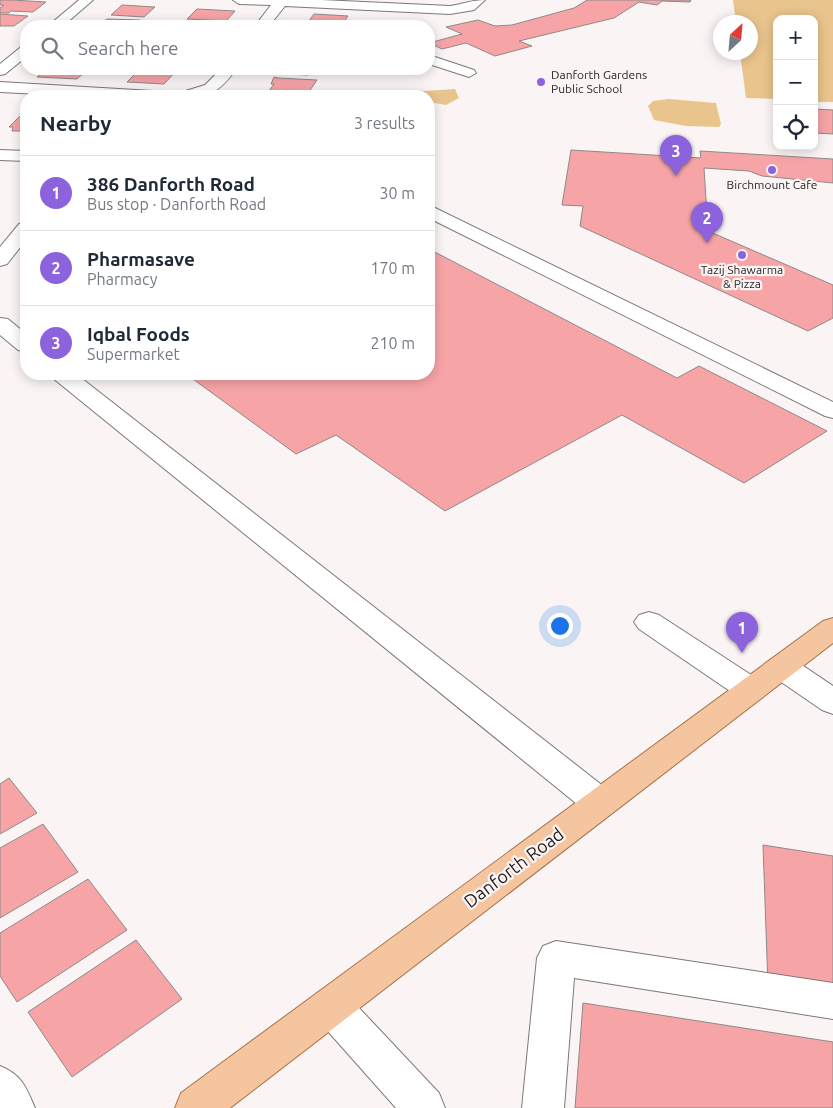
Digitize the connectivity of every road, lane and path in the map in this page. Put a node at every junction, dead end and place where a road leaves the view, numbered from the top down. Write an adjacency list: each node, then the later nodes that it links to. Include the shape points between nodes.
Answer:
1 (87, 0): 5 (street)
2 (239, 0): 4 (street)
3 (479, 0): 4 (street, via 469,7 405,14)
4 (281, 2): 6 (street)
5 (62, 20)
6 (267, 20)
7 (20, 55): 9 (street)
8 (435, 61): 10 (street)
9 (0, 72)
10 (469, 73)
11 (224, 75): 14 (street)
12 (0, 87): 13 (street)
13 (51, 90)
14 (210, 90)
15 (0, 154): 16 (street)
16 (20, 156)
17 (435, 214): 23 (street)
18 (20, 235): 19 (street)
19 (0, 260)
20 (0, 324): 21 (street)
21 (20, 340)
22 (70, 380): 29 (street)
23 (833, 411)
24 (649, 622): 27 (street)
25 (833, 628): 26 (main road, Danforth Road)
26 (782, 667): 27 (main road, Danforth Road); 28 (street)
27 (751, 690): 29 (main road, Danforth Road)
28 (833, 702)
29 (600, 804): 31 (main road, Danforth Road)
30 (833, 1001): 36 (street, via 556,958)
31 (331, 1006): 34 (main road, Danforth Road); 35 (street)
32 (0, 1086): 33 (street)
33 (14, 1108)
34 (196, 1108)
35 (424, 1108)
36 (543, 1108)

